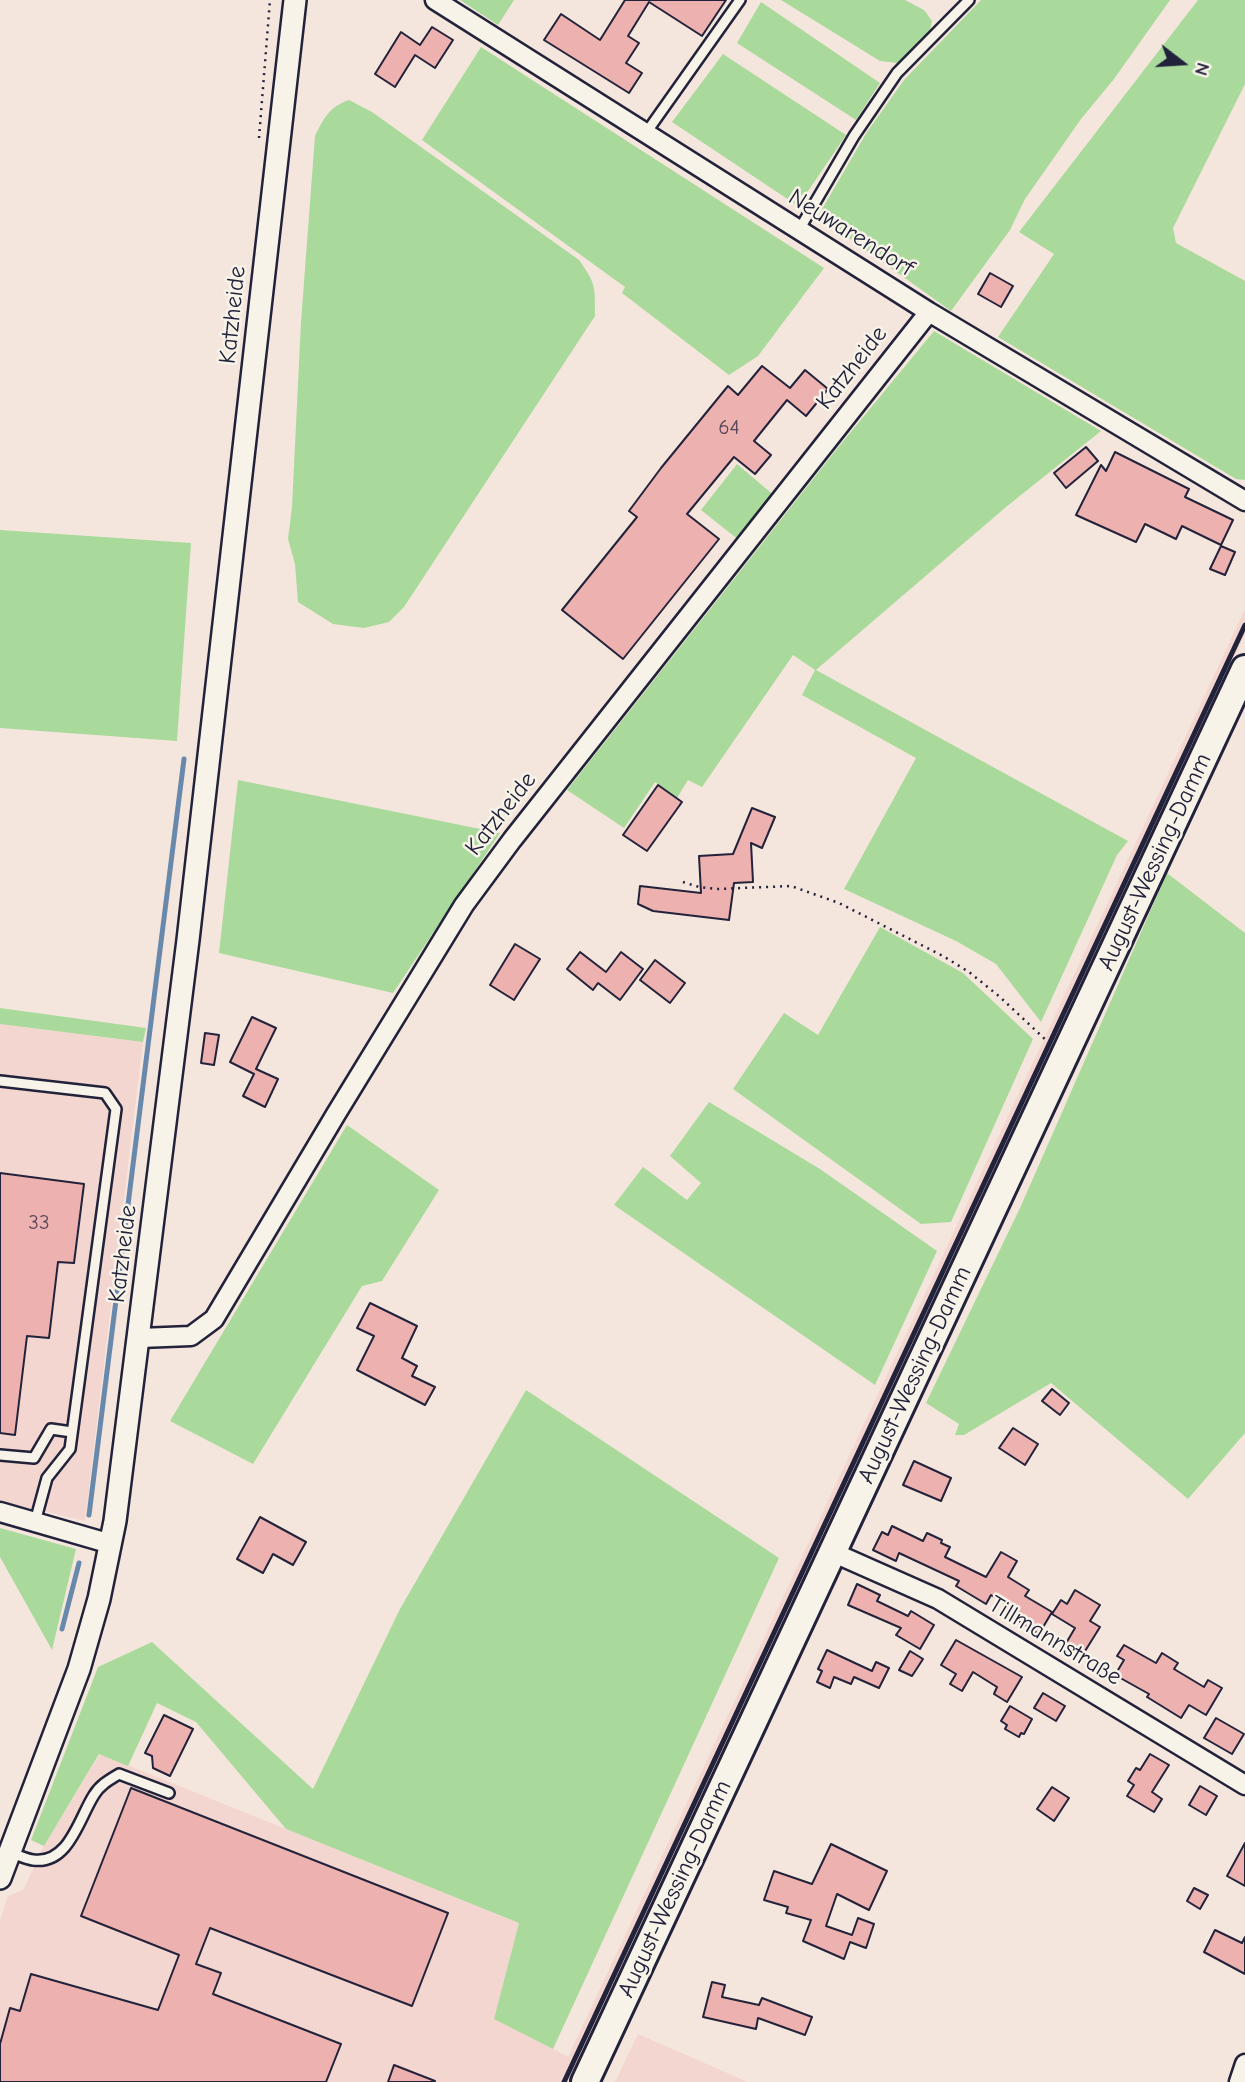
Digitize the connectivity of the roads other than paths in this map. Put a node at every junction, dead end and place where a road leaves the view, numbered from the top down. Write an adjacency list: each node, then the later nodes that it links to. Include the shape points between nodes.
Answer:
1 (295, 0): 11 (street, Katzheide)
2 (435, 0): 5 (street, Neuwarendorf)
3 (740, 0): 5 (lane)
4 (969, 0): 6 (lane, via 897,73)
5 (646, 133): 6 (street, Neuwarendorf)
6 (799, 230): 7 (street, Neuwarendorf)
7 (929, 312): 8 (street, Neuwarendorf); 11 (street, Katzheide, via 464,905 214,1319 191,1336)
8 (1245, 501)
9 (1245, 669): 17 (main road, August-Wessing-Damm)
10 (0, 1081): 12 (lane, via 105,1093 116,1109)
11 (140, 1338): 16 (street, Katzheide)
12 (72, 1432): 13 (lane, via 51,1429 34,1458); 15 (lane, via 70,1449 47,1478)
13 (0, 1455)
14 (0, 1512): 15 (street)
15 (35, 1522): 16 (street)
16 (111, 1544): 20 (street, Katzheide, via 79,1669)
17 (832, 1552): 18 (street, Tillmannstraße, via 938,1599); 23 (main road, August-Wessing-Damm)
18 (1245, 1785)
19 (169, 1793): 20 (lane, via 119,1774 95,1793 64,1849 34,1860)
20 (10, 1852): 21 (street, Katzheide)
21 (0, 1878)
22 (1245, 2064): 24 (street)
23 (585, 2082)
24 (1239, 2082)

